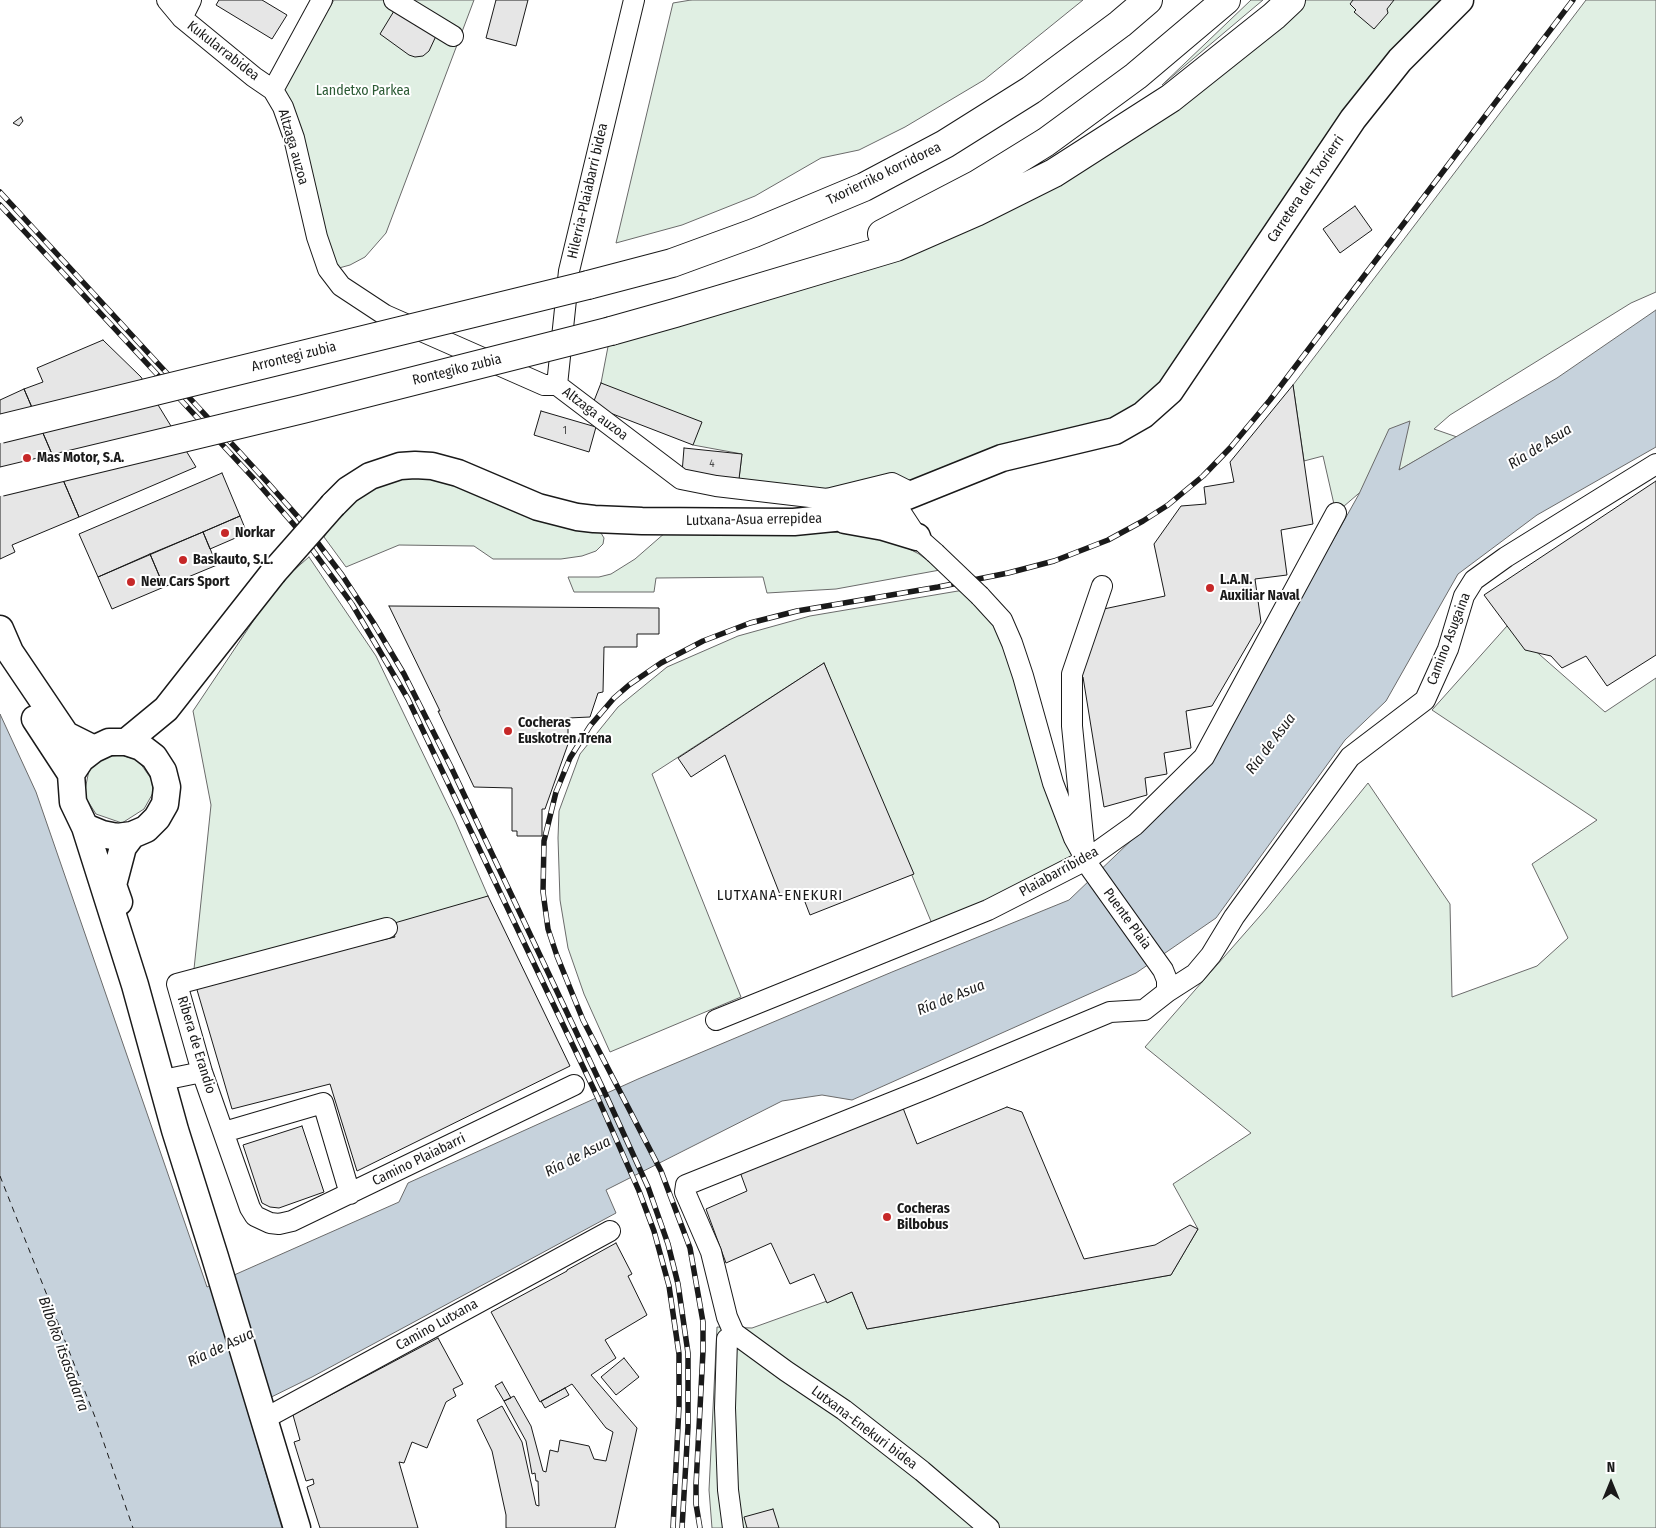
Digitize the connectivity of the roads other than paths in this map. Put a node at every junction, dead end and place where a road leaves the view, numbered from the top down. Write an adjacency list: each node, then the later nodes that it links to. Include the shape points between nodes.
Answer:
1 (167, 0): 11 (street, Kukularrabidea)
2 (191, 0): 11 (street)
3 (322, 0): 14 (street, Kukularrabidea)
4 (394, 0): 13 (street)
5 (634, 0): 17 (street, Hilerria-Plaiabarri bidea, via 569,271)
6 (1141, 0): 12 (highway)
7 (1148, 0): 12 (highway, Txorierriko korridorea)
8 (1226, 0): 16 (highway, via 1136,76 1046,142 978,184 821,262)
9 (1291, 0): 16 (highway, via 1171,98 1054,173 976,212 896,246)
10 (1460, 0): 18 (main road, Carretera del Txorierri, via 1400,60 1353,119)
11 (182, 18): 14 (street, Kukularrabidea)
12 (1120, 24): 15 (highway, Txorierriko korridorea, via 1032,90 945,144 864,186 754,233 672,263)
13 (453, 36)
14 (273, 90): 17 (street, Altzaga auzoa, via 294,138 317,237 328,269 341,286 385,315 544,385)
15 (588, 285): 19 (highway, Arrontegi zubia, bridge)
16 (723, 298): 21 (highway, Rontegiko zubia, bridge, via 611,331)
17 (557, 385): 22 (street, Altzaga auzoa, via 680,479 827,499 892,483)
18 (1170, 391): 22 (main road, Lutxana-Asua errepidea, via 1143,416 1115,431 1002,458)
19 (0, 429)
20 (1656, 464): 38 (street, Camino Asugaina, via 1474,580 1464,596 1448,649 1425,700 1350,757 1200,968)
21 (0, 482)
22 (904, 498): 24 (main road, Lutxana-Asua errepidea, via 875,509); 25 (street, Puente Plaia)
23 (1336, 513): 36 (street, Plaiabarribidea, via 1204,757)
24 (834, 518): 25 (main road, via 884,527); 29 (main road, Lutxana-Asua errepidea, bridge, via 794,522 594,519 538,507 458,472 432,466 400,466 370,476 348,490 333,505 273,573)
25 (926, 545): 36 (street, Puente Plaia, bridge, via 1002,620 1023,676 1053,783 1074,838)
26 (1102, 586): 36 (street, via 1072,674 1072,726)
27 (0, 629): 31 (main road, via 10,652 66,735)
28 (0, 666): 33 (main road)
29 (166, 709): 30 (main road); 32 (main road)
30 (126, 742): 31 (main road, via 109,742); 32 (main road, via 142,747)
31 (94, 749): 33 (main road, via 81,759)
32 (154, 757): 35 (main road, via 163,771 167,787 165,804 146,829)
33 (71, 774): 34 (main road, via 73,802)
34 (85, 827): 35 (main road, via 117,837); 43 (main road, Ribera de Erandio, via 135,985)
35 (132, 835): 41 (main road, Ribera de Erandio, via 123,847 112,885 162,1032)
36 (1088, 864): 38 (street, Puente Plaia, via 1163,970); 39 (street, Plaiabarribidea, via 988,910)
37 (386, 928): 40 (street, Ribera de Erandio, via 177,984)
38 (1167, 992): 48 (street, Camino Asugaina, via 1144,1010 1110,1012 686,1185 685,1192 711,1252 726,1317)
39 (716, 1020)
40 (202, 1072): 41 (street); 44 (street, Ribera de Erandio)
41 (168, 1079): 43 (main road, Ribera de Erandio)
42 (574, 1085): 45 (street, Camino Plaiabarri)
43 (175, 1130): 49 (main road, Ribera de Erandio)
44 (224, 1132): 45 (street, via 322,1103); 46 (street, Ribera de Erandio, via 250,1208)
45 (350, 1194): 46 (street, Camino Plaiabarri, via 292,1221 279,1224)
46 (262, 1221)
47 (610, 1231): 49 (street, Camino Lutxana)
48 (734, 1333): 51 (street, via 727,1339 725,1408); 52 (street, Lutxana-Enekuri bidea, via 844,1410)
49 (262, 1411): 50 (main road, Ribera de Erandio)
50 (297, 1528)
51 (733, 1528)
52 (989, 1528)

